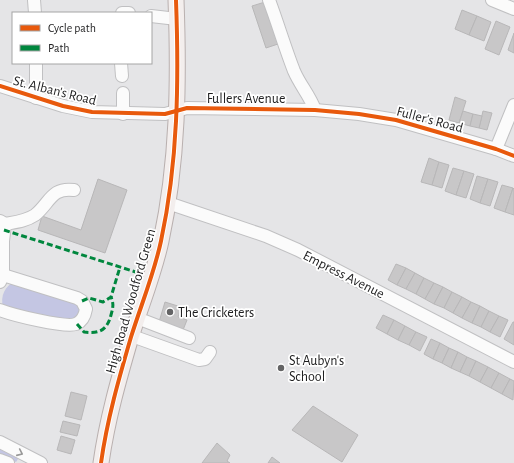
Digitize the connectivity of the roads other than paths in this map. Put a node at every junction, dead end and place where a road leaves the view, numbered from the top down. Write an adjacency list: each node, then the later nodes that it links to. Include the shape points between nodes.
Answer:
1 (34, 0): 6 (street)
2 (176, 0): 8 (main road, High Road Woodford Green)
3 (268, 0): 16 (street, via 294,72)
4 (492, 0): 5 (street)
5 (514, 9)
6 (35, 12)
7 (152, 16): 8 (street)
8 (177, 19): 17 (main road, High Road Woodford Green)
9 (36, 64): 14 (street)
10 (121, 64): 11 (street)
11 (122, 76)
12 (0, 86): 14 (street, St. Alban's Road)
13 (123, 93): 18 (street)
14 (36, 98): 18 (street, St. Alban's Road, via 92,112)
15 (514, 105): 19 (street)
16 (315, 110): 17 (street, Fullers Avenue, via 187,108); 19 (street, Fuller's Road, via 396,120)
17 (177, 111): 18 (street, St. Alban's Road, via 165,114); 22 (main road, High Road Woodford Green)
18 (123, 114)
19 (496, 149): 20 (street, Fuller's Road)
20 (514, 156)
21 (74, 190): 23 (street, via 57,191 39,210 21,222)
22 (168, 203): 26 (main road, High Road Woodford Green, via 157,256); 30 (street, Empress Avenue, via 266,236 298,250)
23 (3, 223): 24 (street)
24 (2, 279): 25 (street, via 77,298 86,309 84,317 76,324 65,325)
25 (0, 310)
26 (137, 318): 27 (main road, High Road Woodford Green); 28 (street)
27 (132, 336): 29 (street, via 199,360 205,359); 35 (main road, High Road Woodford Green, via 105,434)
28 (189, 338)
29 (210, 352)
30 (514, 362)
31 (0, 442): 34 (street, one-way to 34)
32 (0, 460): 33 (street)
33 (8, 463)
34 (41, 463)
35 (101, 463)

